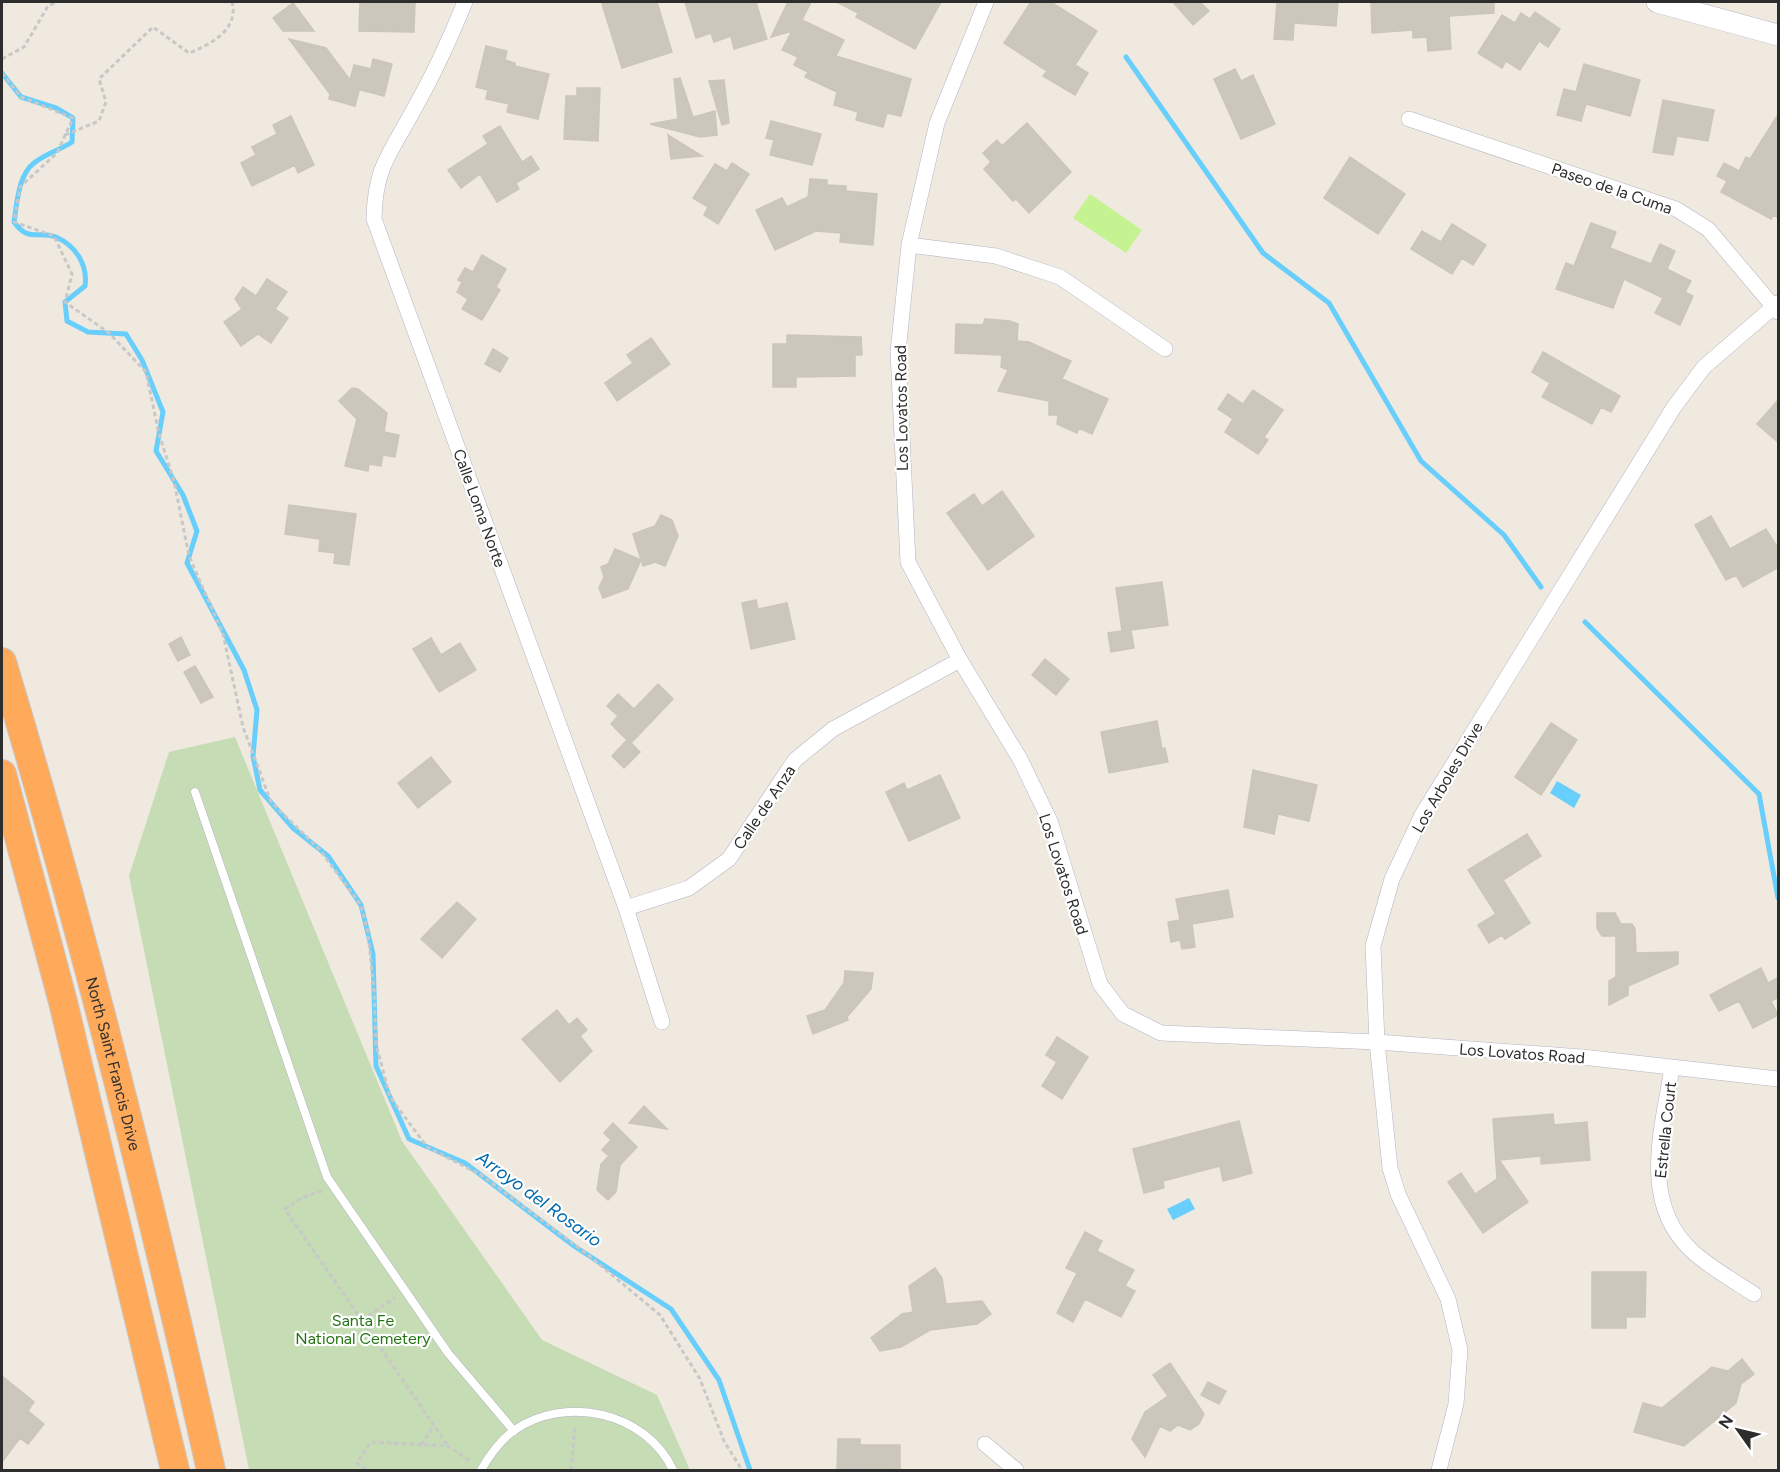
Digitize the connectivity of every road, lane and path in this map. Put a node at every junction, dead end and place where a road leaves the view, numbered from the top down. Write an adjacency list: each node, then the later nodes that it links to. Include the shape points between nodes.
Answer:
1 (57, 2): 7 (path, via 48,6 24,47)
2 (232, 2): 10 (path, via 235,13 226,32 189,53 153,27 99,79 106,102 99,121)
3 (465, 2): 18 (street, Calle Loma Norte, via 414,111 385,159 375,188 374,219)
4 (986, 2): 11 (street, Los Lovatos Road, via 937,123)
5 (1657, 2): 6 (street)
6 (1779, 35)
7 (2, 59)
8 (2, 73): 10 (path, via 21,98 73,118)
9 (1409, 119): 12 (street, Paseo de la Cuma, via 1676,209 1708,229)
10 (65, 135): 39 (path, via 57,153 20,188 14,222 54,236 72,274 65,302 109,333 146,372 189,556 223,634 243,727 270,802 320,849 361,905 368,933 376,1044 390,1097 427,1147 481,1175 587,1254 660,1316 700,1379 724,1441)
11 (909, 245): 13 (street, via 996,256 1060,276); 14 (street, Los Lovatos Road, via 898,352 908,562)
12 (1777, 307): 20 (street, Los Arboles Drive, via 1704,367 1674,407 1422,815 1392,879 1373,946)
13 (1165, 349)
14 (960, 660): 18 (street, Calle de Anza, via 833,729 795,760 729,859 705,877 689,888); 20 (street, Los Lovatos Road, via 1020,759 1050,821 1100,984 1123,1014 1161,1033)
15 (2, 662): 34 (highway, North Saint Francis Drive, via 99,1005)
16 (2, 774): 33 (highway, North Saint Francis Drive, via 63,1002)
17 (195, 792): 23 (lane, via 319,1162)
18 (626, 908): 19 (street, Calle Loma Norte)
19 (662, 1022)
20 (1377, 1042): 21 (street, Los Lovatos Road); 41 (street, Los Arboles Drive, via 1390,1168 1398,1194 1448,1299 1460,1350 1456,1404)
21 (1672, 1068): 22 (street, Los Lovatos Road); 25 (street, Estrella Court, via 1658,1160 1658,1186 1665,1212 1677,1235 1694,1253)
22 (1779, 1079)
23 (333, 1188): 24 (lane); 26 (path, via 303,1197 285,1209)
24 (404, 1291): 26 (path); 29 (lane, via 459,1368)
25 (1754, 1294)
26 (362, 1320): 28 (path)
27 (577, 1411): 29 (lane, via 545,1417); 37 (path); 38 (lane, via 610,1417 633,1427 657,1447)
28 (434, 1426): 31 (path); 32 (path)
29 (514, 1431): 36 (lane)
30 (985, 1444): 40 (street)
31 (421, 1445): 32 (path); 35 (path, via 371,1442 357,1463)
32 (447, 1446): 36 (path)
33 (175, 1470)
34 (211, 1470)
35 (366, 1470)
36 (482, 1470)
37 (571, 1470)
38 (673, 1470)
39 (742, 1470)
40 (1016, 1470)
41 (1439, 1470)

